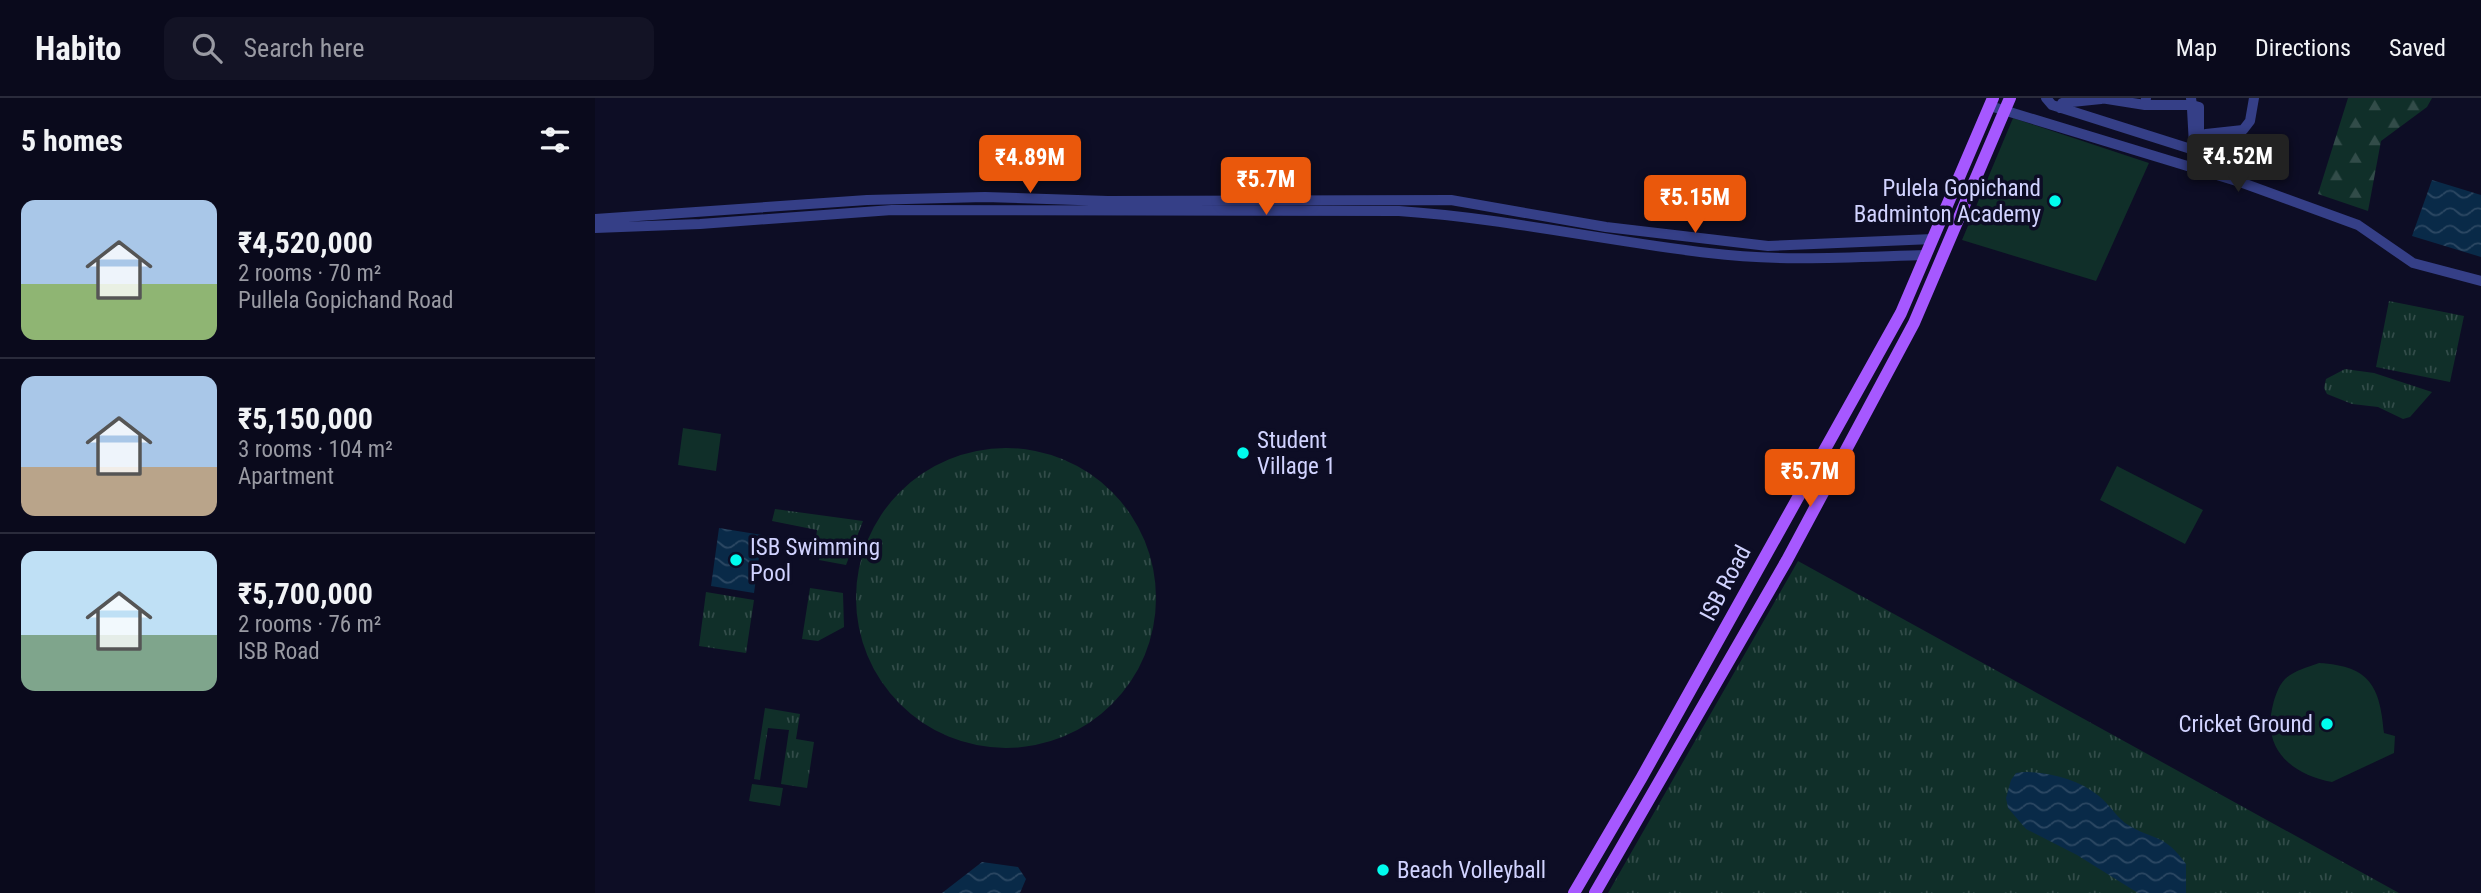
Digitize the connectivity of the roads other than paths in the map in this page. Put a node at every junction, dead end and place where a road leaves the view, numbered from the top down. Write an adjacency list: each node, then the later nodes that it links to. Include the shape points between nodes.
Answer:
1 (2046, 98): 8 (street)
2 (2254, 98): 9 (street, via 2250,121 2243,130)
3 (2101, 99): 5 (street); 8 (street, via 2062,103)
4 (1992, 101): 6 (street); 15 (main road, ISB Road)
5 (2145, 102): 7 (street)
6 (2008, 104): 10 (street); 19 (main road, ISB Road, via 1914,323 1787,560)
7 (2192, 104): 9 (street, via 2199,107)
8 (2060, 108): 11 (street)
9 (2200, 134): 11 (street); 12 (street)
10 (2140, 149): 12 (street); 12 (street)
11 (2194, 150): 12 (street)
12 (2206, 167): 17 (street, via 2358,225 2413,263)
13 (595, 219): 15 (street, via 867,200 985,197 1451,200 1605,227 1768,246)
14 (595, 228): 16 (street, via 892,210 1399,212 1464,215 1711,253 1775,258)
15 (1933, 239): 16 (main road, ISB Road)
16 (1926, 255): 18 (main road, ISB Road, via 1901,313)
17 (2481, 279)
18 (1574, 893)
19 (1595, 893)

